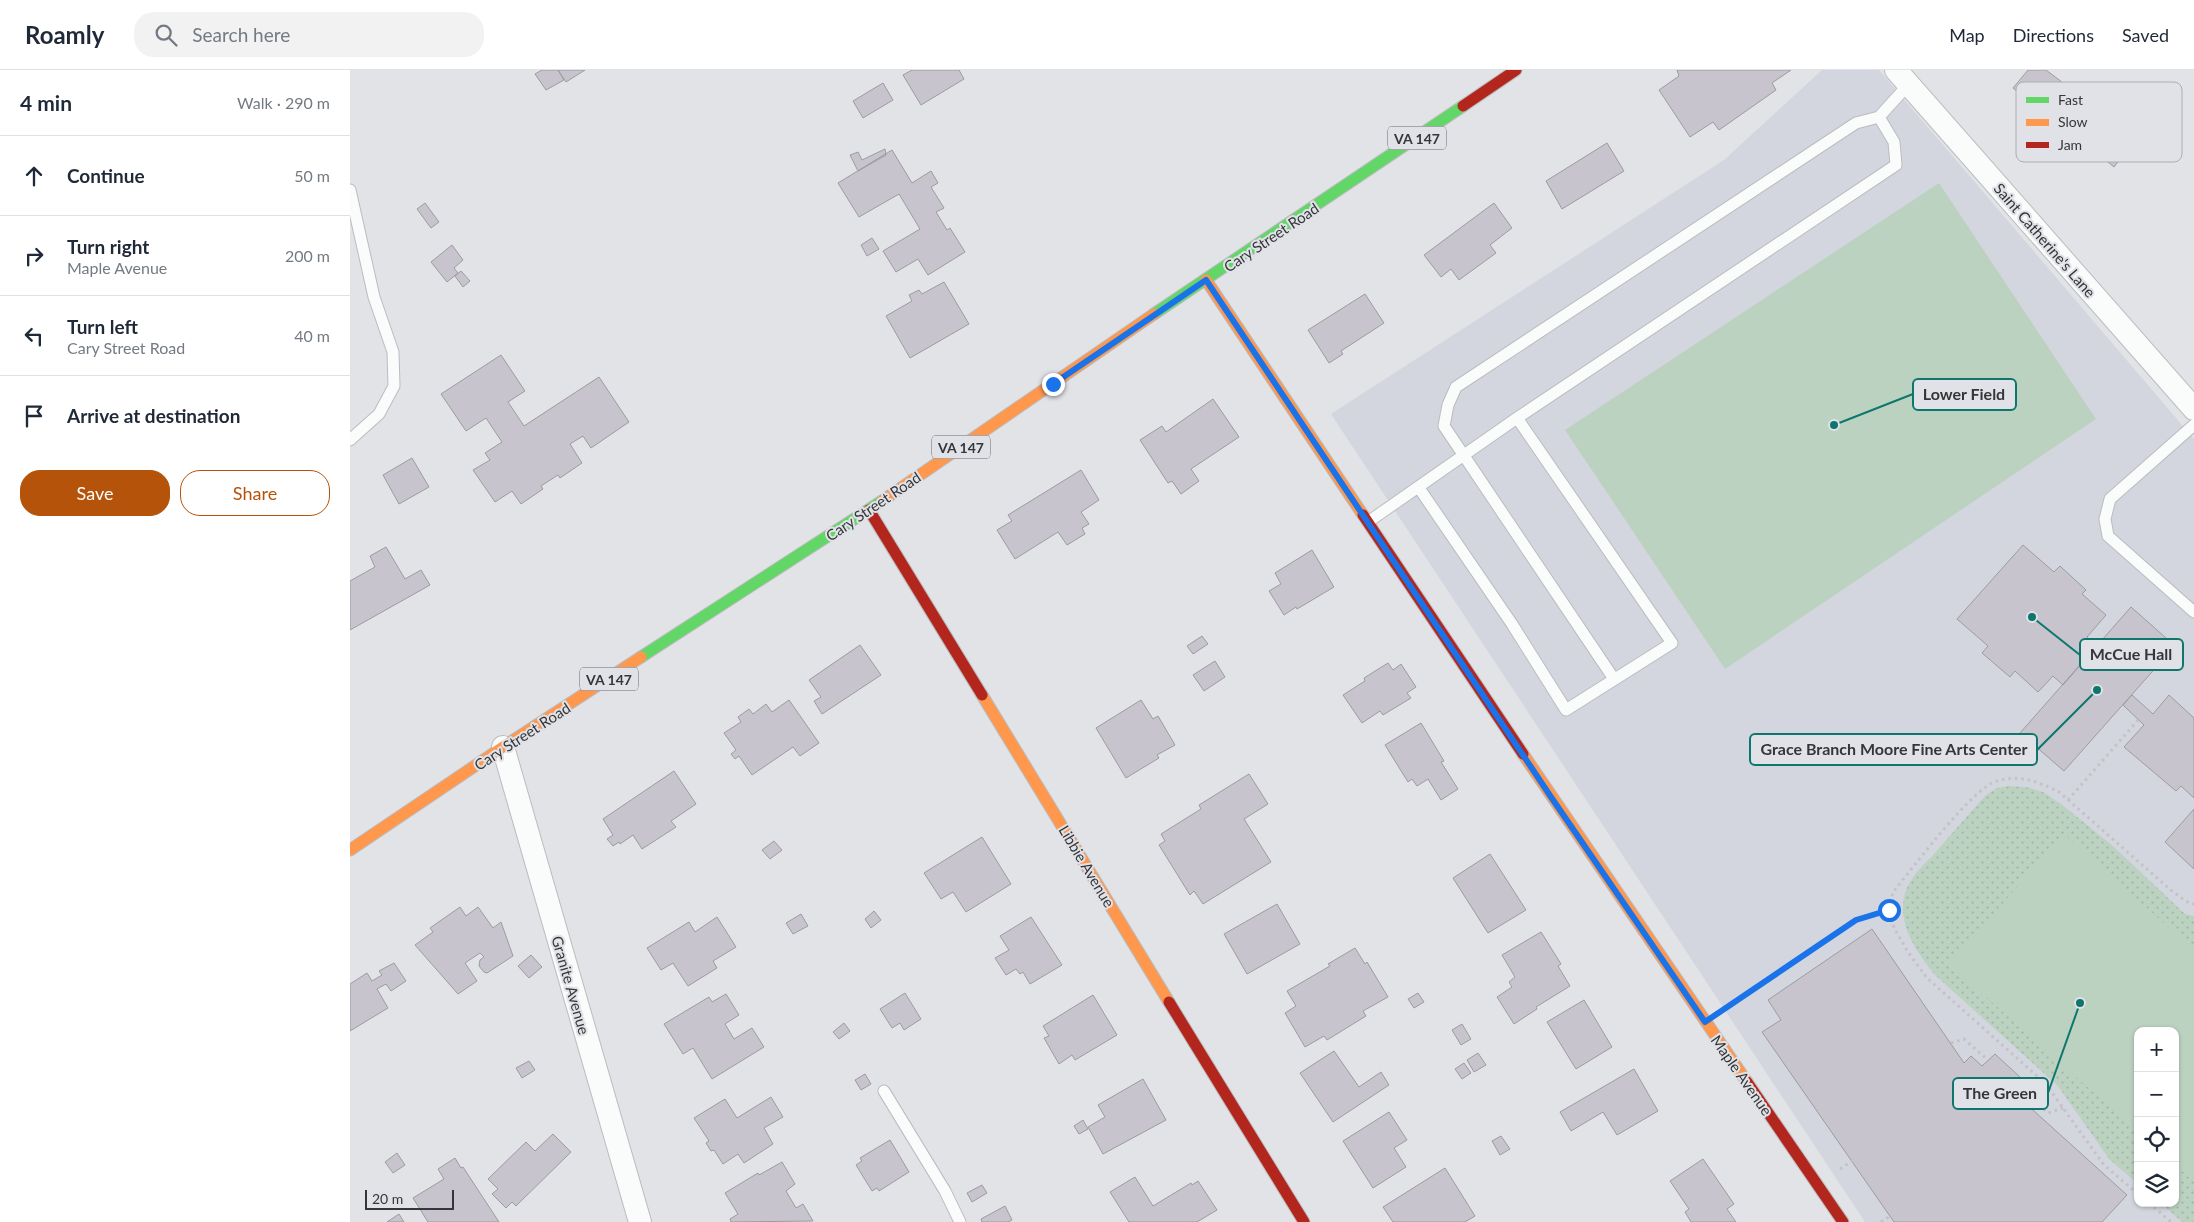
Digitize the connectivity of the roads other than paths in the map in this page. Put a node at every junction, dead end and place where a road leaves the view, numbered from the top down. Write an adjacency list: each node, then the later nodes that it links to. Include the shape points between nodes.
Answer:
1 (1516, 70): 5 (main road, Cary Street Road / VA 147)
2 (1902, 78): 3 (lane); 6 (street, Saint Catherine's Lane)
3 (1879, 117): 7 (lane, via 1894,142 1896,165); 10 (lane, via 1856,123 1456,387 1444,426)
4 (350, 190): 9 (lane, via 374,297 393,352 394,386 380,414)
5 (1206, 280): 12 (main road, Cary Street Road / VA 147); 13 (main road, Maple Avenue)
6 (2194, 409)
7 (1517, 418): 10 (lane); 15 (lane, via 1672,643)
8 (2194, 425): 14 (lane, via 2110,499 2105,519 2108,536)
9 (350, 440)
10 (1464, 456): 11 (lane); 15 (lane)
11 (1419, 488): 13 (lane); 15 (lane, via 1566,710)
12 (869, 510): 16 (main road, Cary Street Road / VA 147); 21 (main road, Libbie Avenue)
13 (1366, 523): 22 (main road, Maple Avenue)
14 (2194, 612)
15 (1614, 679)
16 (502, 748): 17 (main road, Cary Street Road / VA 147); 19 (street, Granite Avenue)
17 (350, 850)
18 (884, 1091): 20 (lane, via 945,1191)
19 (640, 1222)
20 (960, 1222)
21 (1304, 1222)
22 (1842, 1222)

